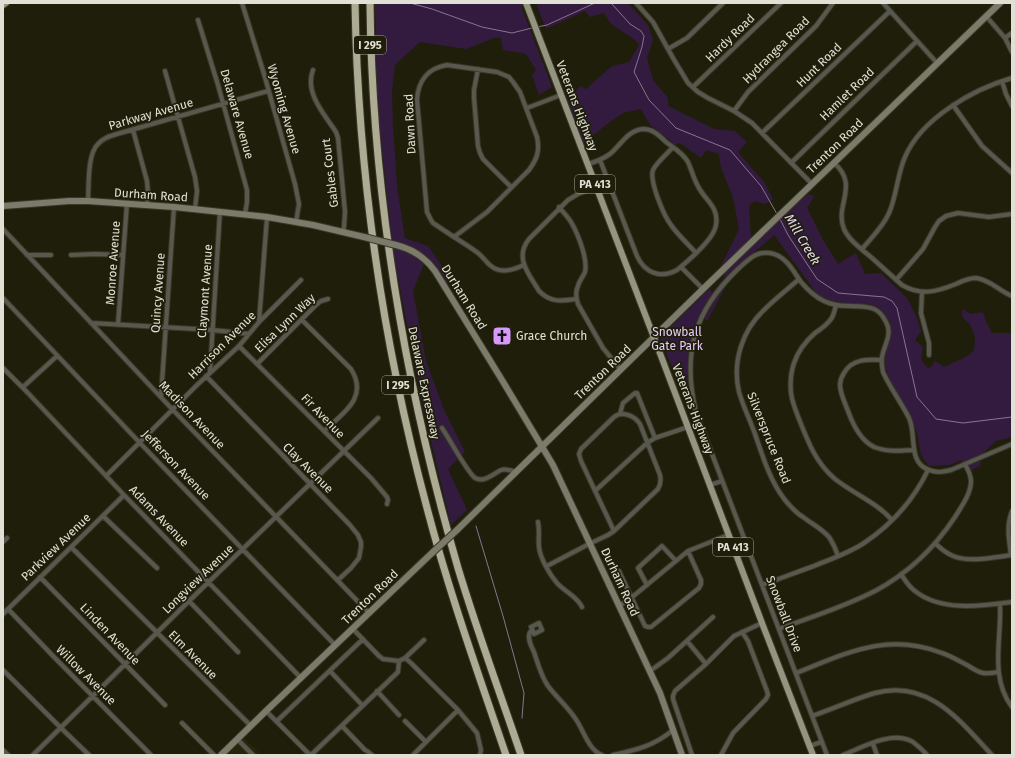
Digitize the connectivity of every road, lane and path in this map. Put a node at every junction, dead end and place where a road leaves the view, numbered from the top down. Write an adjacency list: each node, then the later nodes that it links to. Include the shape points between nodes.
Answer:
1 (6, 3): 11 (main road)
2 (242, 3): 28 (street, Wyoming Avenue)
3 (355, 3): 214 (highway, Delaware Expressway / I 295, via 360,114 370,212 397,383 442,563)
4 (526, 3): 29 (main road, Veterans Highway / PA 413)
5 (636, 3): 19 (street, via 653,22)
6 (723, 3): 19 (street, via 687,38)
7 (781, 3): 27 (street, Hardy Road)
8 (833, 3): 34 (street, Hydrangea Road, via 816,26 748,92)
9 (883, 3): 13 (street)
10 (1000, 3): 14 (main road, Trenton Road)
11 (3, 5)
12 (370, 5): 215 (highway, Delaware Expressway / I 295, via 372,81 379,167 392,272 408,361 430,464 458,568)
13 (890, 11): 18 (street); 37 (street, Hunt Road)
14 (986, 16): 17 (street); 21 (main road, Trenton Road)
15 (198, 20): 30 (street, Delaware Avenue)
16 (1012, 33): 17 (street)
17 (1005, 38): 20 (street)
18 (917, 41): 21 (street); 40 (street, Hamlet Road)
19 (668, 49): 27 (street)
20 (1012, 52)
21 (937, 63): 41 (main road, Trenton Road)
22 (478, 69): 33 (street, Dawn Road, via 509,77); 45 (street, via 474,98 479,149 488,165); 61 (street, Dawn Road, via 451,65 438,67 423,79 418,92 427,212 433,223)
23 (313, 70): 60 (street, Gables Court, via 311,82 316,102 338,136 345,212)
24 (165, 71): 35 (street)
25 (1012, 78): 26 (street)
26 (1002, 81): 31 (street); 32 (street)
27 (693, 88): 34 (street)
28 (268, 91): 30 (street, Parkway Avenue); 58 (street, Wyoming Avenue, via 299,199)
29 (561, 95): 33 (street); 42 (main road, Veterans Highway / PA 413)
30 (224, 104): 35 (street, Parkway Avenue); 55 (street, Delaware Avenue, via 247,190)
31 (953, 105): 43 (street, via 982,146); 62 (street, via 936,118 909,148 889,214)
32 (1012, 106)
33 (527, 108): 45 (street, Dawn Road, via 538,137 538,152 534,163)
34 (734, 111): 37 (street)
35 (178, 116): 36 (street, Parkway Avenue); 53 (street, via 195,177)
36 (133, 130): 47 (street, Parkway Avenue, via 109,137 95,148 91,158); 49 (street, via 147,181)
37 (762, 133): 40 (street)
38 (673, 147): 39 (street, via 654,132 642,129 631,133 610,154); 63 (street, via 688,162 699,188 714,208 716,216 713,235); 63 (street, via 654,168 652,182 667,219)
39 (600, 160): 42 (street); 69 (street, via 642,265 649,271 663,274)
40 (791, 162): 44 (street)
41 (834, 162): 44 (main road, Trenton Road); 62 (street, via 846,182 842,213 844,230)
42 (588, 164): 46 (main road, Veterans Highway / PA 413)
43 (1012, 172)
44 (812, 184): 70 (main road, Trenton Road)
45 (511, 187): 61 (street, Dawn Road, via 487,212)
46 (596, 187): 52 (street, via 571,197); 89 (main road, Veterans Highway / PA 413)
47 (88, 201): 48 (main road, Durham Road); 50 (main road, Durham Road)
48 (127, 203): 49 (main road, Durham Road); 67 (street, Monroe Avenue)
49 (146, 205): 51 (main road, Durham Road)
50 (3, 206)
51 (174, 207): 53 (main road, Durham Road); 86 (street, Quincy Avenue)
52 (559, 208): 68 (street, via 525,243 522,252); 80 (street, via 570,221 585,259 585,272 577,287)
53 (195, 209): 54 (main road, Durham Road)
54 (220, 212): 55 (main road, Durham Road); 87 (street, Claymont Avenue)
55 (245, 214): 57 (main road, Durham Road)
56 (1012, 214): 73 (street, via 989,217 958,213 944,217 935,227 923,249)
57 (267, 217): 58 (main road, Durham Road); 83 (street)
58 (296, 222): 60 (main road, Durham Road)
59 (3, 229): 64 (street, Madison Avenue)
60 (343, 232): 111 (main road, Durham Road, bridge, via 409,249 427,260)
61 (454, 237): 68 (street, Dawn Road, via 496,269 512,270)
62 (862, 249): 73 (street)
63 (696, 253): 69 (street)
64 (27, 255): 65 (street); 84 (street, Madison Avenue)
65 (51, 255)
66 (71, 255): 67 (street)
67 (123, 255): 85 (street, Monroe Avenue)
68 (524, 265): 80 (street, via 547,298 559,301)
69 (681, 267): 75 (street)
70 (718, 275): 74 (street); 75 (main road, Trenton Road)
71 (799, 279): 74 (street, Snowball Drive, via 780,256 762,253 748,259); 81 (street, Snowball Drive, via 810,292); 139 (street, Silverspruce Road, via 764,309 748,330 738,355 737,383 769,472 777,487 799,514 825,534)
72 (301, 280): 83 (street, Harrison Avenue)
73 (896, 280): 76 (street, via 910,290)
74 (725, 282): 118 (street, Snowball Drive, via 702,316 695,334 690,369 696,412)
75 (703, 289): 89 (main road, Trenton Road)
76 (922, 292): 77 (street, via 975,278 986,280); 91 (street, via 921,313 929,343)
77 (1012, 296)
78 (3, 298): 92 (street, Jefferson Avenue)
79 (328, 299): 82 (street, Elisa Lynn Way, via 321,301)
80 (576, 299): 96 (street, via 604,348)
81 (836, 304): 93 (street, Snowball Drive, via 869,307 882,315 888,324 889,332); 127 (street, via 829,322 804,344 797,356 791,380 794,407 810,448 825,469)
82 (302, 320): 94 (street, Elisa Lynn Way); 106 (street, via 351,369 356,378 353,403)
83 (259, 322): 88 (street, Harrison Avenue)
84 (91, 323): 85 (street); 100 (street, Madison Avenue)
85 (118, 325): 86 (street)
86 (165, 328): 87 (street); 100 (street, Quincy Avenue)
87 (213, 330): 88 (street); 97 (street, Claymont Avenue)
88 (249, 334): 90 (street, Harrison Avenue)
89 (654, 338): 96 (main road, Trenton Road); 104 (main road, Veterans Highway / PA 413)
90 (239, 346): 94 (street, Fir Avenue); 97 (street, Harrison Avenue)
91 (929, 355)
92 (57, 356): 99 (street); 108 (street, Jefferson Avenue)
93 (882, 360): 112 (street, via 886,378 910,420); 112 (street, via 862,360 853,363 841,378 840,385 850,418 859,434 875,447 886,450)
94 (257, 364): 106 (street, Fir Avenue)
95 (3, 368): 99 (street, Adams Avenue)
96 (621, 370): 111 (main road, Trenton Road)
97 (210, 372): 98 (street, Harrison Avenue)
98 (206, 376): 101 (street, Harrison Avenue); 119 (street, Clay Avenue)
99 (22, 387): 117 (street, Adams Avenue)
100 (161, 397): 101 (street, Madison Avenue)
101 (172, 409): 108 (street, Harrison Avenue); 126 (street, Madison Avenue)
102 (620, 414): 107 (street, via 623,403 637,393); 109 (street, via 633,417 638,422); 121 (street, via 581,449 579,454)
103 (378, 418): 113 (street, Longview Avenue)
104 (688, 427): 107 (street); 120 (main road, Veterans Highway / PA 413)
105 (442, 428): 116 (street, via 475,478 486,479 502,470)
106 (324, 431): 113 (street, Fir Avenue)
107 (655, 438): 109 (street)
108 (140, 443): 117 (street, Harrison Avenue); 136 (street, Jefferson Avenue)
109 (647, 443): 121 (street); 129 (street, via 661,479 660,486)
110 (1012, 444): 114 (street)
111 (542, 446): 116 (main road, Trenton Road); 134 (main road, Durham Road)
112 (914, 450): 115 (street, via 917,460)
113 (344, 452): 119 (street, Longview Avenue); 123 (street, Fir Avenue, via 378,486 387,497)
114 (965, 464): 115 (street, via 938,473); 133 (street, via 971,481 970,490)
115 (928, 470): 127 (street, via 908,502)
116 (516, 472): 157 (main road, Trenton Road, bridge)
117 (106, 476): 122 (street, Adams Avenue)
118 (722, 481): 120 (street); 149 (street, Snowball Drive)
119 (310, 484): 126 (street, Longview Avenue); 146 (street, Clay Avenue, via 354,530 361,542 359,558)
120 (710, 484): 130 (main road, Veterans Highway / PA 413)
121 (595, 492): 129 (street)
122 (124, 495): 125 (street, Parkview Avenue); 147 (street, Adams Avenue)
123 (387, 504)
124 (1012, 511): 138 (street, via 1008,533)
125 (103, 516): 135 (street, Parkview Avenue); 142 (street)
126 (276, 517): 136 (street, Longview Avenue); 146 (street, Madison Avenue)
127 (892, 520): 139 (street, via 863,544)
128 (538, 522): 141 (street, via 539,550)
129 (614, 531): 134 (street)
130 (728, 535): 137 (street); 160 (main road, Veterans Highway / PA 413)
131 (7, 538): 132 (street)
132 (3, 542)
133 (935, 543): 138 (street, via 946,553 964,559); 144 (street)
134 (589, 544): 141 (street); 154 (main road, Durham Road)
135 (71, 547): 145 (street, Parkview Avenue); 165 (street, Elm Avenue)
136 (243, 549): 147 (street, Longview Avenue); 169 (street, Jefferson Avenue)
137 (688, 550): 140 (street); 150 (street, via 701,580 699,588 651,627 645,626)
138 (1012, 555)
139 (838, 556): 149 (street)
140 (676, 561): 148 (street); 148 (street, via 662,546 638,568)
141 (547, 566): 155 (street, via 557,583 576,598)
142 (157, 568)
143 (619, 571): 150 (street)
144 (901, 574): 153 (street, via 915,591 934,601 960,606); 162 (street, via 856,600)
145 (40, 577): 156 (street, Parkview Avenue); 174 (street, Linden Avenue)
146 (338, 580): 157 (street, Madison Avenue)
147 (209, 582): 151 (street, Longview Avenue); 180 (street, Adams Avenue)
148 (647, 585): 150 (street)
149 (762, 586): 162 (street, Snowball Drive)
150 (632, 598): 154 (street)
151 (189, 602): 165 (street, Longview Avenue); 170 (street)
152 (1012, 602): 153 (street)
153 (1000, 604): 178 (street)
154 (619, 606): 177 (main road, Durham Road)
155 (582, 607)
156 (8, 609): 158 (street, Parkview Avenue); 182 (street, Willow Avenue)
157 (369, 613): 161 (main road, Trenton Road)
158 (3, 614)
159 (713, 616): 168 (street)
160 (762, 623): 164 (street); 201 (main road, Veterans Highway / PA 413)
161 (353, 629): 166 (street); 169 (main road, Trenton Road)
162 (779, 629): 179 (street, Snowball Drive)
163 (532, 631): 216 (street, via 529,633 529,639 545,681 571,713 595,751)
164 (742, 632): 173 (street, via 734,636); 220 (street, via 748,641 768,695 733,733)
165 (157, 633): 174 (street, Longview Avenue); 193 (street, Elm Avenue)
166 (363, 639): 172 (street, via 383,659); 176 (street)
167 (424, 640): 171 (street)
168 (687, 642): 173 (street); 177 (street)
169 (335, 645): 180 (main road, Trenton Road)
170 (238, 652)
171 (405, 658): 172 (street); 186 (street)
172 (399, 661): 181 (street, via 398,672)
173 (706, 664): 219 (street, via 674,691 673,696)
174 (125, 665): 182 (street, Longview Avenue); 184 (street, Linden Avenue)
175 (3, 670): 195 (street)
176 (330, 671): 183 (street); 190 (street)
177 (650, 671): 196 (main road, Durham Road)
178 (998, 672): 179 (street, via 983,673 943,653 919,646 896,644 859,649); 185 (street, via 1005,696)
179 (796, 673): 189 (street, Snowball Drive)
180 (301, 678): 187 (main road, Trenton Road)
181 (377, 691): 183 (street); 188 (street)
182 (92, 697): 195 (street, Longview Avenue); 206 (street, Willow Avenue)
183 (362, 705): 194 (street)
184 (165, 706)
185 (1012, 707)
186 (458, 710): 198 (street); 213 (street, via 477,733)
187 (266, 711): 190 (street); 193 (main road, Trenton Road)
188 (399, 715)
189 (812, 716): 199 (street, Snowball Drive); 226 (street, via 876,693 900,691 918,694 932,699 948,710)
190 (277, 721): 210 (street)
191 (405, 721): 198 (street)
192 (182, 723): 207 (street)
193 (251, 726): 197 (main road, Trenton Road)
194 (342, 726): 210 (street); 211 (street)
195 (61, 728): 204 (street, Longview Avenue); 205 (street)
196 (674, 730): 217 (street, via 648,746); 218 (main road, Durham Road)
197 (237, 739): 208 (main road, Trenton Road); 209 (street)
198 (426, 742): 212 (street)
199 (822, 742): 201 (street); 222 (street, Snowball Drive)
200 (873, 744): 223 (street); 224 (street); 225 (street, via 888,738 901,738 913,742)
201 (810, 746): 221 (main road, Veterans Highway / PA 413)
202 (3, 750): 203 (street)
203 (8, 755)
204 (33, 755)
205 (89, 755)
206 (151, 755)
207 (214, 755)
208 (221, 755)
209 (253, 755)
210 (310, 755)
211 (372, 755)
212 (413, 755)
213 (480, 755)
214 (506, 755)
215 (521, 755)
216 (602, 755)
217 (612, 755)
218 (682, 755)
219 (692, 755)
220 (721, 755)
221 (813, 755)
222 (827, 755)
223 (843, 755)
224 (877, 755)
225 (927, 755)
226 (992, 755)

